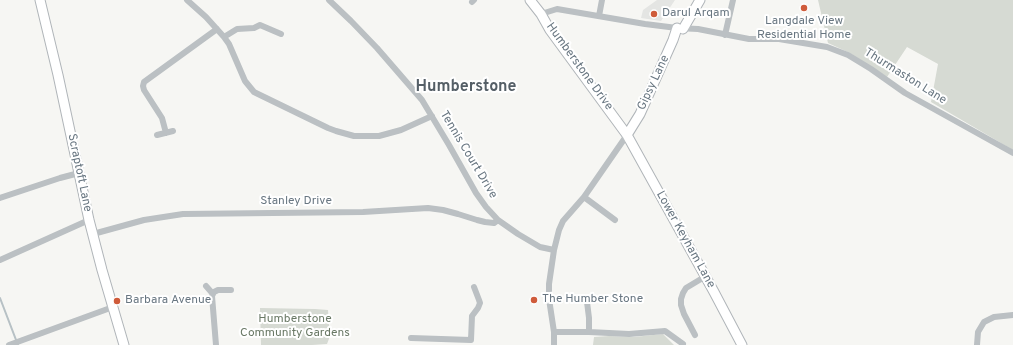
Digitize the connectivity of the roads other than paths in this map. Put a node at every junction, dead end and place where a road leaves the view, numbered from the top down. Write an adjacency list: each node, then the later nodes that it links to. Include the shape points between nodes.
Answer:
1 (40, 0): 21 (street, Scraptoft Lane)
2 (187, 0): 11 (street)
3 (329, 0): 15 (street, Tennis Court Drive, via 377,48 422,100)
4 (530, 0): 8 (street, Humberstone Drive)
5 (602, 0): 9 (street)
6 (700, 0): 10 (street, Gipsy Lane)
7 (733, 0): 13 (street)
8 (541, 14): 9 (street, Thurmaston Lane, via 557,9); 19 (street, Humberstone Drive)
9 (599, 16): 10 (street, Thurmaston Lane)
10 (680, 28): 13 (street, Thurmaston Lane); 19 (street, Gipsy Lane)
11 (217, 29): 14 (street); 17 (street, via 144,82 144,90 162,118)
12 (281, 34): 14 (street, via 260,25 237,29)
13 (725, 35): 20 (street, Thurmaston Lane, via 749,39 779,39 827,47 848,55 905,93)
14 (224, 37): 15 (street, via 245,80 254,92 336,132 354,136 379,136 401,130)
15 (432, 116): 25 (street, Tennis Court Drive, via 476,193)
16 (173, 131): 17 (street)
17 (166, 133): 18 (street)
18 (157, 135)
19 (627, 136): 22 (street); 30 (street, Lower Keyham Lane)
20 (1013, 153)
21 (79, 174): 23 (street); 24 (street, Scraptoft Lane)
22 (584, 197): 26 (street); 28 (street, via 563,221)
23 (0, 198)
24 (89, 220): 27 (street, Scraptoft Lane); 29 (street)
25 (498, 220): 27 (street, Stanley Drive, via 494,223 485,222 428,208 363,212 183,214 144,220); 28 (street, Tennis Court Drive, via 540,247)
26 (615, 220)
27 (93, 234): 36 (street, Scraptoft Lane)
28 (554, 250): 38 (street, via 549,299)
29 (0, 260)
30 (706, 276): 40 (street, via 686,288 681,299 684,314); 48 (street, Lower Keyham Lane)
31 (206, 286): 34 (street)
32 (474, 287): 42 (street, via 480,303 472,318 471,340)
33 (231, 290): 34 (street, via 218,290)
34 (213, 294): 46 (street)
35 (587, 302): 39 (street)
36 (113, 307): 43 (street); 45 (street, Scraptoft Lane)
37 (1013, 315): 49 (street, via 994,317 984,322 978,332)
38 (554, 332): 39 (street); 47 (street)
39 (589, 332): 44 (street, via 629,334 665,331)
40 (695, 335)
41 (411, 338): 42 (street)
42 (429, 342)
43 (10, 344)
44 (683, 344)
45 (124, 345)
46 (216, 345)
47 (554, 345)
48 (742, 345)
49 (977, 345)

